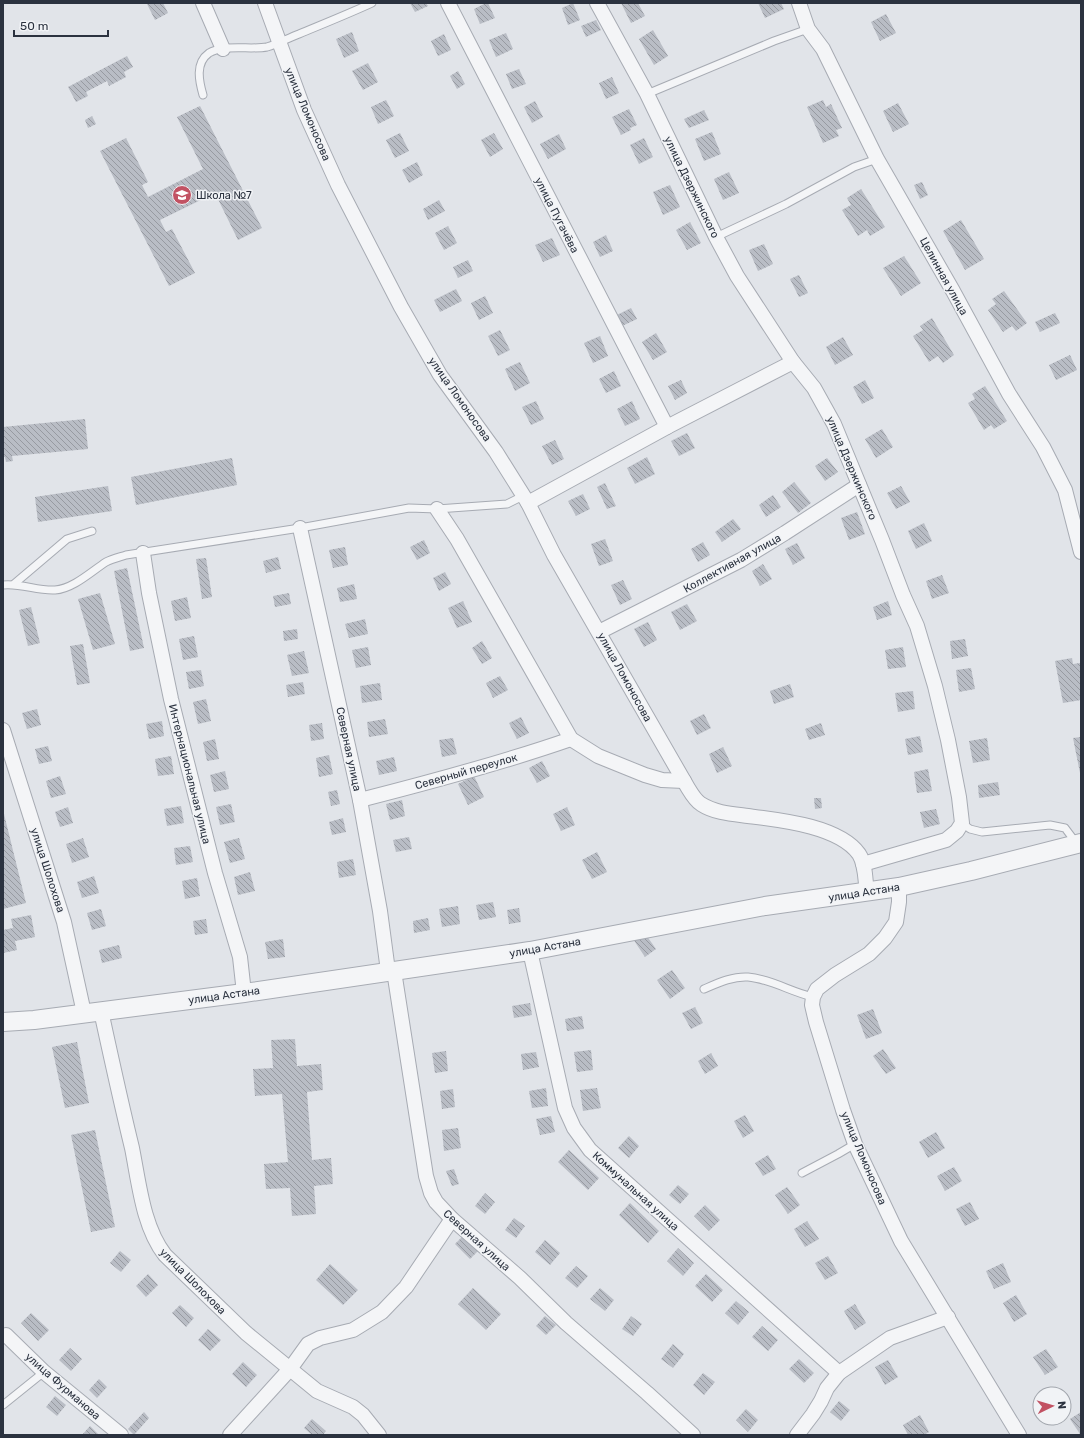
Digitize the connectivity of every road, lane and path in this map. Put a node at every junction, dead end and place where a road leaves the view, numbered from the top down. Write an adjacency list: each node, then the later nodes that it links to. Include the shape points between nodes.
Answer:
1 (203, 3): 9 (street)
2 (265, 3): 8 (street, улица Ломоносова)
3 (372, 3): 8 (lane)
4 (448, 3): 15 (street, улица Пугачёва)
5 (597, 3): 10 (street, улица Дзержинского)
6 (799, 3): 7 (street, Целинная улица)
7 (808, 29): 10 (lane); 12 (street, Целинная улица, via 823,49)
8 (279, 42): 9 (lane, via 267,47); 17 (street, улица Ломоносова, via 307,117 338,185 401,307 440,375 496,452)
9 (223, 49): 11 (lane, via 210,53 202,61 199,72)
10 (647, 94): 13 (street, улица Дзержинского)
11 (203, 95)
12 (877, 159): 13 (lane, via 854,167 786,204); 21 (street, Целинная улица, via 1009,394 1043,447 1065,490)
13 (716, 237): 14 (street, улица Дзержинского, via 737,276)
14 (793, 362): 15 (street); 16 (street, улица Дзержинского, via 814,388 834,424)
15 (667, 427): 17 (street)
16 (859, 485): 25 (street, Коллективная улица, via 741,560); 30 (street, улица Дзержинского, via 917,626 948,740)
17 (526, 500): 18 (lane, via 508,504); 25 (street, улица Ломоносова, via 554,555)
18 (437, 509): 19 (lane, via 409,508); 27 (street)
19 (300, 528): 22 (lane); 29 (street, Северная улица)
20 (92, 531): 23 (lane, via 67,539)
21 (1081, 552)
22 (143, 553): 23 (lane, via 126,555 107,562 90,575 56,590); 38 (street, Интернациональная улица, via 171,699 215,873 240,957)
23 (14, 584): 24 (lane)
24 (3, 585)
25 (599, 632): 28 (street, улица Ломоносова)
26 (3, 730): 41 (street, улица Шолохова, via 64,922)
27 (571, 739): 28 (street, via 598,756 645,775 662,780); 29 (street, Северный переулок, via 458,775)
28 (684, 781): 32 (street, улица Ломоносова, via 699,804 714,810 784,820 826,831 845,841 858,854)
29 (360, 800): 36 (street, Северная улица)
30 (962, 823): 31 (lane, via 970,829 982,832 1050,826 1065,828); 32 (street, via 946,840)
31 (1080, 844): 33 (street, улица Астана)
32 (863, 864): 34 (street, улица Ломоносова)
33 (900, 887): 34 (street, улица Астана); 39 (street, via 896,922 885,938 869,954 835,975 817,990)
34 (867, 893): 35 (street, улица Астана, via 764,906)
35 (530, 951): 36 (street, улица Астана); 50 (street, Коммунальная улица, via 565,1108 574,1128 590,1150)
36 (391, 971): 38 (street, улица Астана); 45 (street, Северная улица, via 426,1176 436,1202)
37 (704, 989): 39 (lane, via 724,980 747,977)
38 (244, 993): 40 (street, улица Астана)
39 (813, 997): 43 (street, улица Ломоносова, via 816,1022)
40 (101, 1011): 41 (street, улица Астана); 48 (street, улица Шолохова, via 143,1201 158,1246 246,1333)
41 (84, 1013): 42 (street, улица Астана)
42 (3, 1022)
43 (855, 1144): 44 (lane); 46 (street, улица Ломоносова, via 901,1241)
44 (802, 1173)
45 (452, 1219): 48 (street, via 406,1287 382,1312 353,1330 320,1338 308,1344); 55 (street, Северная улица)
46 (948, 1317): 50 (street, via 890,1338); 57 (street, улица Ломоносова)
47 (6, 1335): 49 (street, улица Фурманова)
48 (290, 1369): 53 (street); 54 (street, улица Шолохова, via 317,1391 352,1407 363,1415)
49 (44, 1372): 51 (lane); 52 (street, улица Фурманова)
50 (838, 1373): 56 (street, via 813,1414)
51 (3, 1405)
52 (121, 1435)
53 (230, 1435)
54 (379, 1435)
55 (693, 1435)
56 (796, 1435)
57 (1019, 1435)

